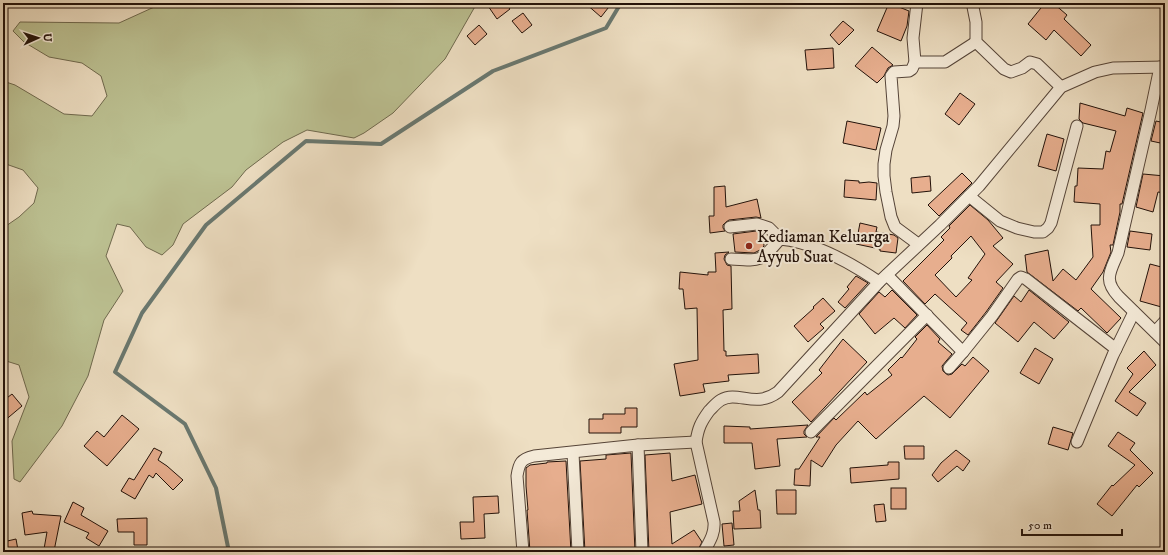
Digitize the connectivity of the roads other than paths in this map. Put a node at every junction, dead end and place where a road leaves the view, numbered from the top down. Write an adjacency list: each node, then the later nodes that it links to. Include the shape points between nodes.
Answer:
1 (917, 3): 4 (street, via 913,38)
2 (974, 3): 3 (street)
3 (976, 42): 4 (street, via 945,62); 6 (street, via 1004,69 1011,72 1030,62 1037,64)
4 (915, 62): 11 (street, via 912,69 894,72 891,76 893,126 886,150 884,176 895,227)
5 (1162, 67): 6 (street, via 1113,68 1094,72); 14 (street, via 1118,253 1109,277 1113,291)
6 (1061, 87): 8 (street)
7 (1077, 126): 8 (street, via 1051,223 1043,232 1017,228 1000,221)
8 (968, 196): 11 (street)
9 (730, 227): 10 (street, via 757,224 769,228)
10 (780, 239): 12 (street, via 762,258); 13 (street, via 808,245 862,271)
11 (918, 244): 13 (street)
12 (731, 259)
13 (883, 278): 15 (street); 23 (street, via 778,392 772,397 756,400 736,397 722,399 704,419 698,430)
14 (1134, 312): 17 (street); 19 (street)
15 (927, 315): 20 (street); 22 (street)
16 (1165, 321): 17 (street)
17 (1155, 332): 18 (street)
18 (1165, 342)
19 (1116, 349): 20 (street, via 1021,277); 24 (street)
20 (963, 352): 21 (street)
21 (949, 368)
22 (812, 432)
23 (696, 442): 25 (street); 30 (street, via 714,529)
24 (1077, 442)
25 (638, 445): 26 (street); 29 (street)
26 (573, 453): 27 (street, via 528,458 518,467); 28 (street)
27 (523, 552)
28 (578, 552)
29 (642, 552)
30 (704, 552)

